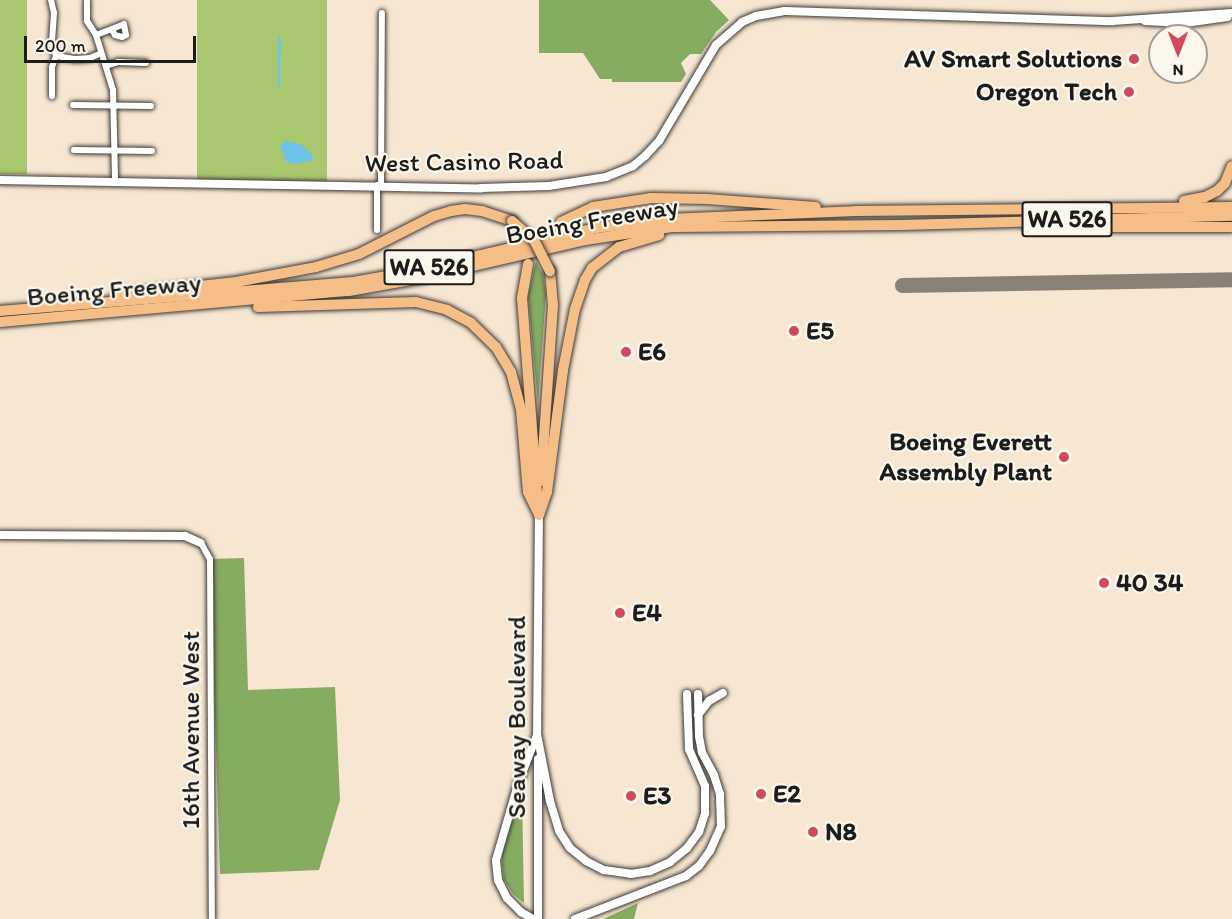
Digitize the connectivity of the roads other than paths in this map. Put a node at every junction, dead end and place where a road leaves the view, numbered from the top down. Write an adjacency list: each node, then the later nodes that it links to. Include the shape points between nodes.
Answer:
1 (51, 0): 8 (street, via 52,45)
2 (87, 0): 6 (street, via 87,21)
3 (382, 13): 21 (street)
4 (1232, 14): 21 (street, West Casino Road, via 1112,21 771,12 742,22 716,45 658,141 633,166 619,173 537,187)
5 (112, 30): 6 (street)
6 (96, 35): 7 (street)
7 (101, 54): 8 (street, via 76,59); 10 (street)
8 (56, 56): 11 (street)
9 (146, 63): 10 (street, via 118,62)
10 (106, 66): 13 (street)
11 (52, 96)
12 (73, 105): 13 (street)
13 (114, 105): 14 (street); 16 (street)
14 (151, 106)
15 (74, 150): 16 (street)
16 (114, 150): 17 (street); 20 (street)
17 (152, 151)
18 (1232, 166): 22 (highway, via 1225,183 1196,200)
19 (0, 180): 20 (street, West Casino Road)
20 (114, 181): 21 (street, West Casino Road)
21 (379, 185): 30 (street)
22 (1082, 206): 23 (highway, Boeing Freeway / WA 526); 24 (highway, Boeing Freeway / WA 526)
23 (1232, 207)
24 (855, 211): 26 (highway, via 762,202 651,198 593,207); 32 (highway, Boeing Freeway / WA 526, via 623,224 353,282)
25 (1232, 216): 27 (highway, Boeing Freeway / WA 526)
26 (561, 222)
27 (902, 225): 28 (highway, Boeing Freeway / WA 526); 29 (highway)
28 (740, 227): 33 (highway, Boeing Freeway / WA 526, via 699,225 614,234 360,290); 35 (highway, via 646,237 619,248 592,268 575,309 554,424 547,492)
29 (1232, 227)
30 (377, 230)
31 (528, 264): 35 (highway, via 522,298)
32 (0, 309): 35 (highway, bridge, via 282,275 340,260 434,216 465,209 496,214 512,221 534,240 550,271 553,305)
33 (159, 309): 34 (highway, Boeing Freeway / WA 526); 35 (highway, via 417,303 432,304 459,315 490,339 511,372 521,409 528,492)
34 (0, 322)
35 (539, 514): 42 (street, Seaway Boulevard)
36 (0, 534): 37 (street, via 185,536)
37 (201, 543): 43 (street, 16th Avenue West, via 210,559)
38 (723, 693): 41 (street, via 709,701)
39 (687, 694): 42 (street, via 689,749 705,786 705,813 687,848 650,871 631,874 604,870 570,848 556,821)
40 (698, 694): 41 (street)
41 (698, 715): 46 (street, via 702,752 720,794 721,826 710,852 686,876)
42 (537, 734): 44 (street, via 496,860 498,880 507,898); 45 (street, Seaway Boulevard)
43 (212, 919)
44 (533, 919)
45 (538, 919)
46 (575, 919)

